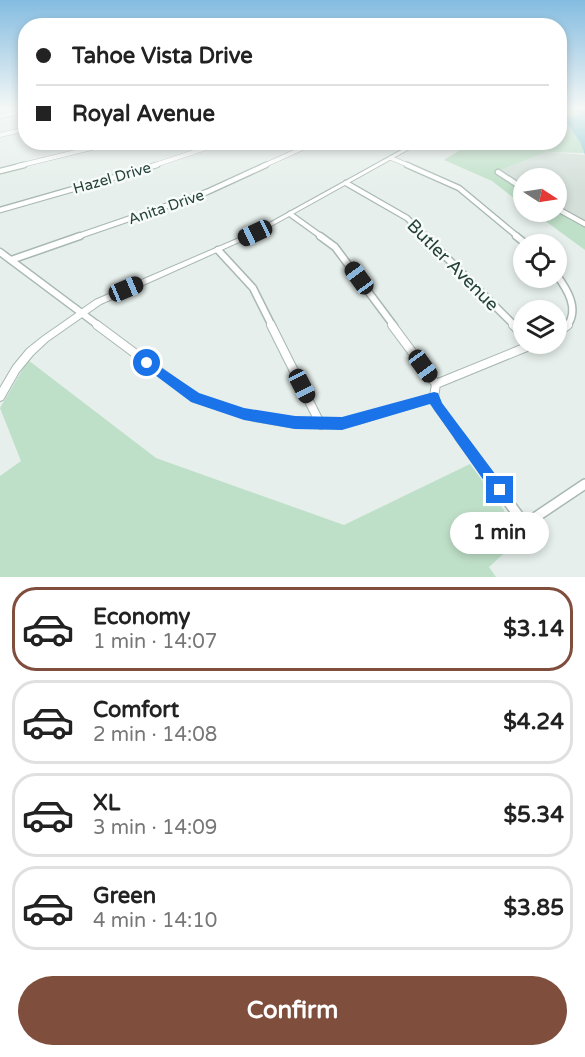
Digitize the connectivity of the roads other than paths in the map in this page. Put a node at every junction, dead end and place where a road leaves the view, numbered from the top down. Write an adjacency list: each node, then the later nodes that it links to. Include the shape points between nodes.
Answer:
1 (84, 150): 6 (street)
2 (201, 150): 10 (street, Hazel Drive)
3 (299, 150): 17 (street, Anita Drive, via 207,192)
4 (406, 150): 5 (street)
5 (391, 158): 9 (street); 14 (street, via 459,188)
6 (0, 171)
7 (498, 172): 8 (street)
8 (513, 182)
9 (346, 183): 11 (street); 20 (street, Butler Avenue, via 407,218)
10 (0, 211)
11 (290, 214): 15 (street); 23 (street, via 341,254)
12 (567, 214): 13 (street)
13 (585, 224)
14 (513, 234)
15 (218, 250): 19 (street, via 112,295); 26 (street, via 253,288)
16 (0, 252): 17 (street)
17 (11, 260): 19 (street)
18 (566, 288): 21 (street, via 574,307 574,316)
19 (82, 312): 24 (street, via 30,352); 26 (street, via 195,398 253,416)
20 (513, 325)
21 (567, 326)
22 (513, 352): 23 (street)
23 (436, 384): 25 (street)
24 (0, 397)
25 (434, 397): 26 (street, via 359,420); 28 (street)
26 (321, 424)
27 (585, 484): 28 (street)
28 (524, 523): 29 (street)
29 (506, 537)

